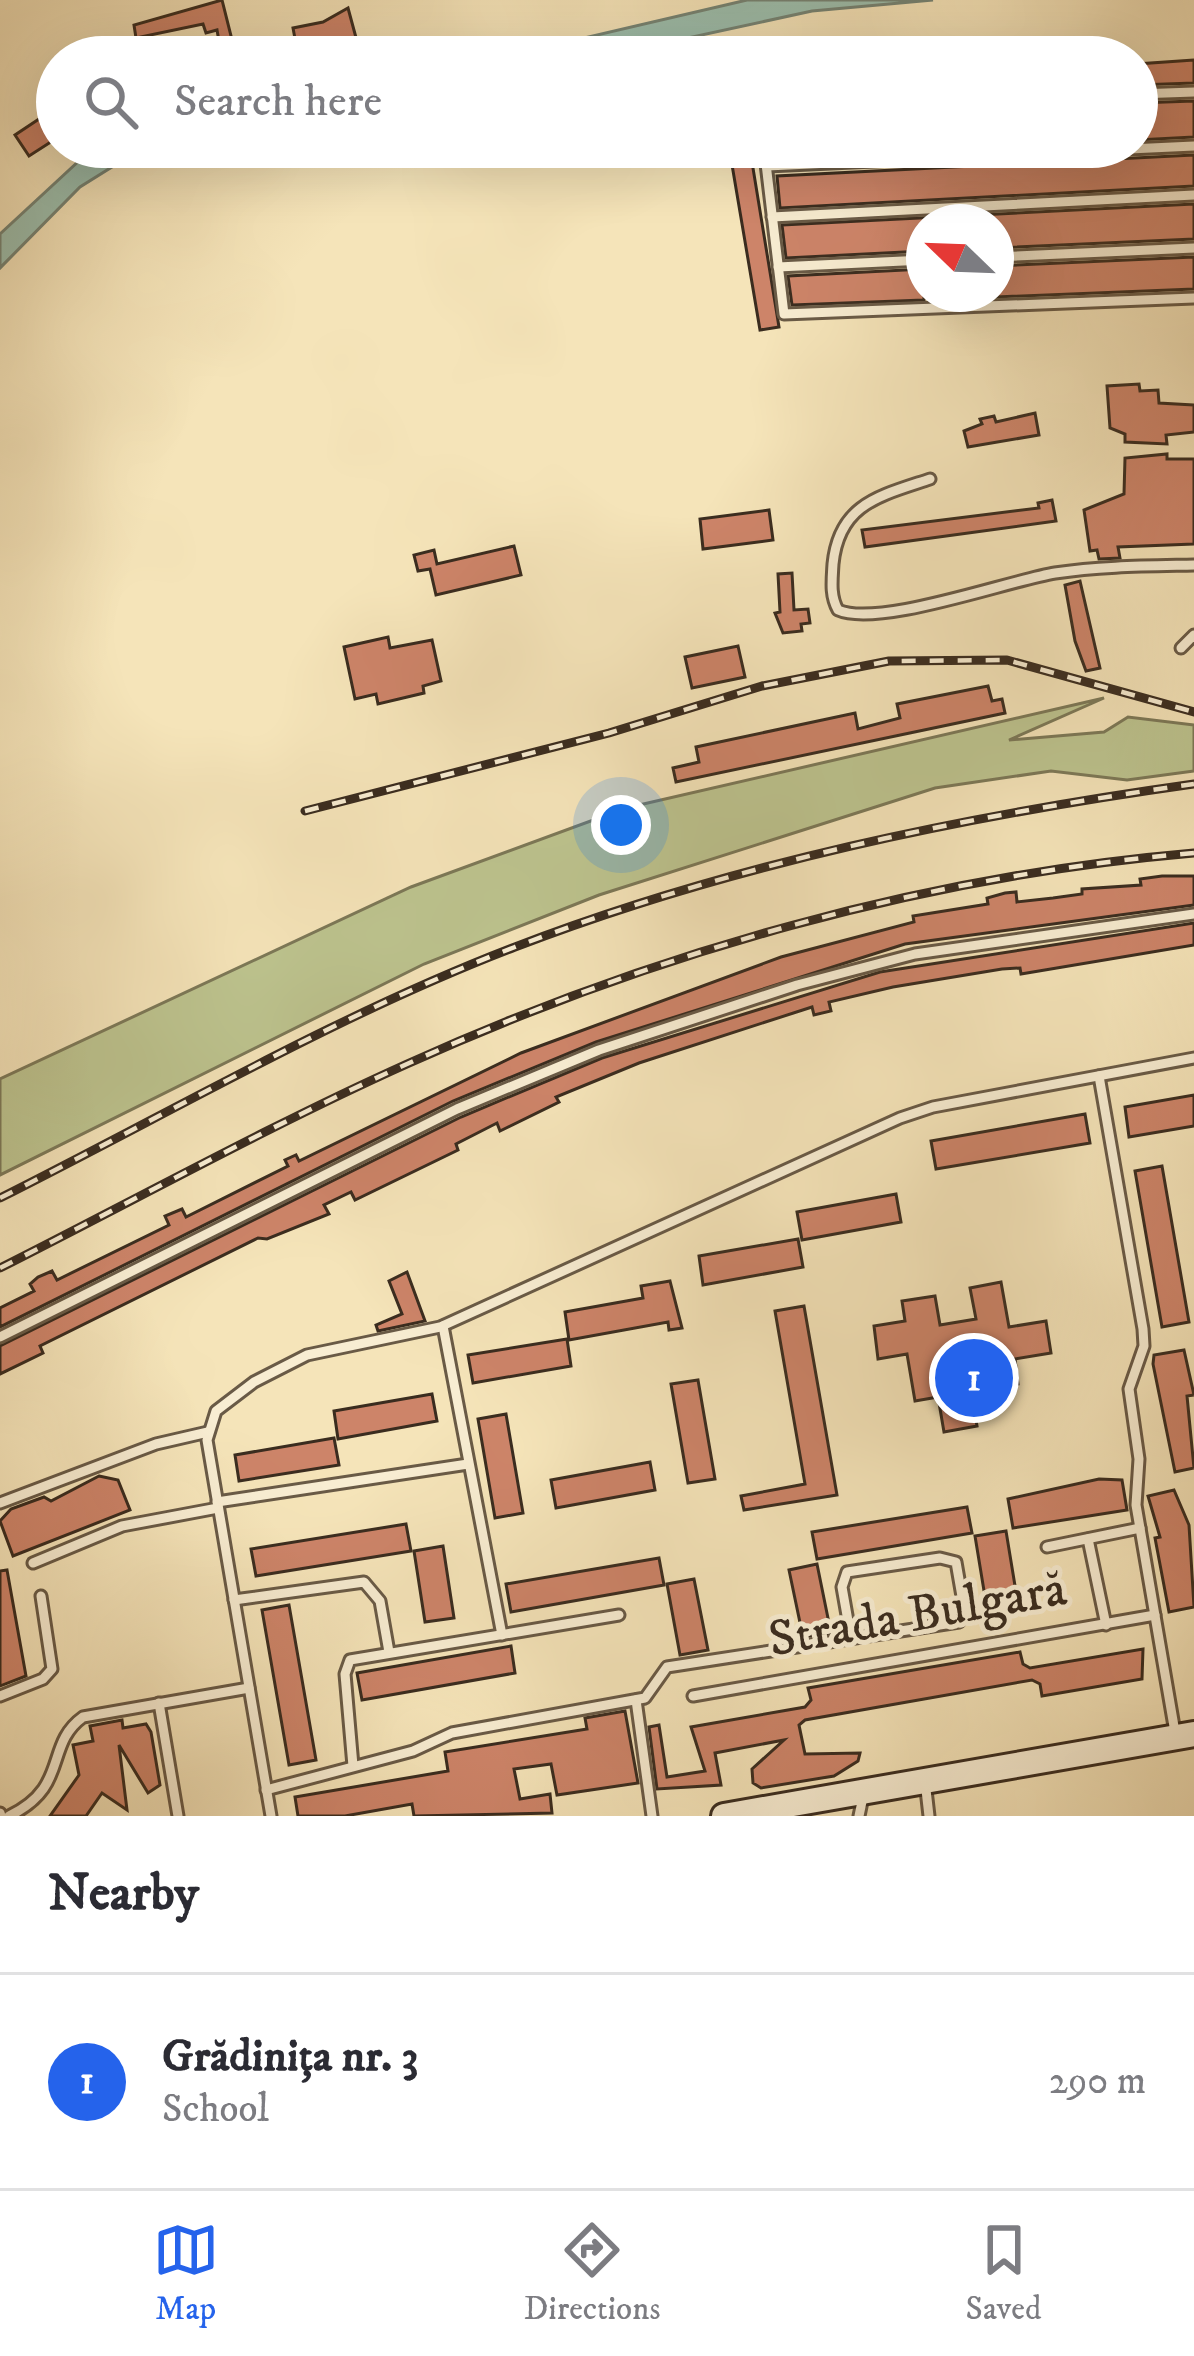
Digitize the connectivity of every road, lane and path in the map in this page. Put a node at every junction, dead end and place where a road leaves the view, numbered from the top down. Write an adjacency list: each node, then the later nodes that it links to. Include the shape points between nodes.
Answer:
1 (1194, 92): 2 (lane)
2 (1158, 93)
3 (1194, 146): 4 (lane)
4 (1158, 148)
5 (766, 168): 7 (lane)
6 (1194, 195): 7 (lane)
7 (772, 217): 11 (lane)
8 (1194, 248): 9 (lane)
9 (1014, 256)
10 (906, 261): 11 (lane)
11 (778, 267): 12 (lane, via 784,314)
12 (1194, 298)
13 (930, 479): 14 (lane, via 855,506 843,523 831,587 838,610 905,608 1086,569)
14 (1194, 565)
15 (1194, 635): 16 (lane)
16 (1181, 648)
17 (1194, 914): 21 (lane, via 915,955 599,1050 458,1109)
18 (1194, 1058): 19 (lane)
19 (1099, 1076): 20 (lane, via 900,1118); 26 (lane, via 1144,1338 1130,1389)
20 (442, 1326): 22 (lane, via 307,1355 216,1411); 23 (lane)
21 (0, 1337)
22 (208, 1432): 24 (lane); 25 (lane)
23 (468, 1464): 25 (lane); 35 (lane)
24 (0, 1503)
25 (218, 1505): 29 (lane, via 122,1526); 31 (lane)
26 (1140, 1528): 27 (lane); 33 (lane)
27 (1088, 1539): 28 (lane); 34 (lane)
28 (1047, 1547)
29 (33, 1563)
30 (41, 1596): 39 (lane, via 52,1669)
31 (234, 1600): 37 (lane, via 364,1582 380,1601); 38 (lane)
32 (619, 1615): 35 (lane)
33 (1155, 1615): 34 (lane, Strada Bulgară); 43 (lane)
34 (1106, 1625): 40 (lane, Strada Bulgară)
35 (502, 1635): 37 (lane)
36 (851, 1638): 36 (lane, via 842,1586 848,1572 956,1562 959,1622); 41 (lane, via 667,1667 648,1696)
37 (389, 1652): 44 (lane, via 346,1664)
38 (249, 1688): 42 (lane); 46 (lane)
39 (0, 1696)
40 (693, 1696)
41 (636, 1700): 44 (lane, via 452,1732); 51 (lane)
42 (159, 1703): 48 (lane, via 72,1724 57,1768 26,1810); 49 (lane)
43 (1185, 1736): 45 (street)
44 (352, 1766): 46 (lane)
45 (925, 1781): 47 (street); 53 (lane)
46 (266, 1790): 50 (lane)
47 (861, 1804): 52 (street)
48 (3, 1815)
49 (178, 1816)
50 (271, 1816)
51 (652, 1816)
52 (724, 1816)
53 (929, 1816)

